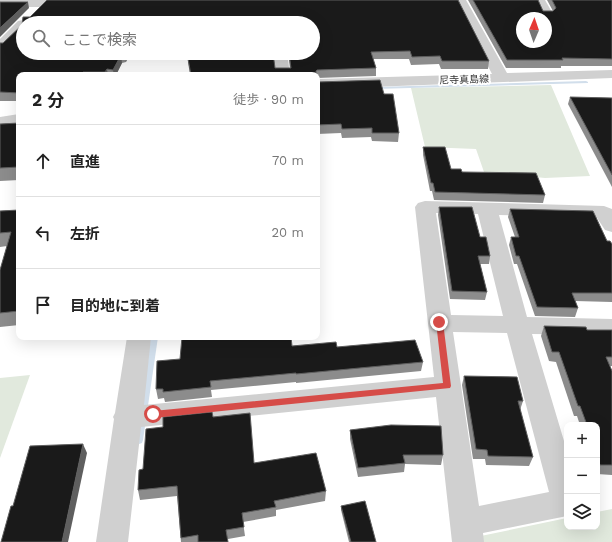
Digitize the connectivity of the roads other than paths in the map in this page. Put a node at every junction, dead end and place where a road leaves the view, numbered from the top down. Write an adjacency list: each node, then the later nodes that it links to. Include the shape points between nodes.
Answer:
1 (460, 0): 12 (street)
2 (539, 0): 5 (street)
3 (46, 1): 4 (street); 6 (street)
4 (0, 3)
5 (546, 12)
6 (30, 16)
7 (16, 30): 8 (street)
8 (0, 46)
9 (281, 60): 10 (street)
10 (283, 72)
11 (612, 74): 12 (street, 尼寺真島線)
12 (502, 78): 13 (street, 尼寺真島線)
13 (320, 84)
14 (16, 119): 15 (street)
15 (0, 122)
16 (487, 209): 17 (street, via 604,212); 18 (street, via 425,208); 19 (street)
17 (612, 224)
18 (439, 322): 19 (street); 22 (street)
19 (517, 325): 20 (street); 24 (street)
20 (612, 327)
21 (139, 340): 23 (street)
22 (447, 386): 23 (street); 26 (street)
23 (140, 416): 27 (street)
24 (565, 494)
25 (564, 502): 26 (street)
26 (467, 532)
27 (112, 542)

